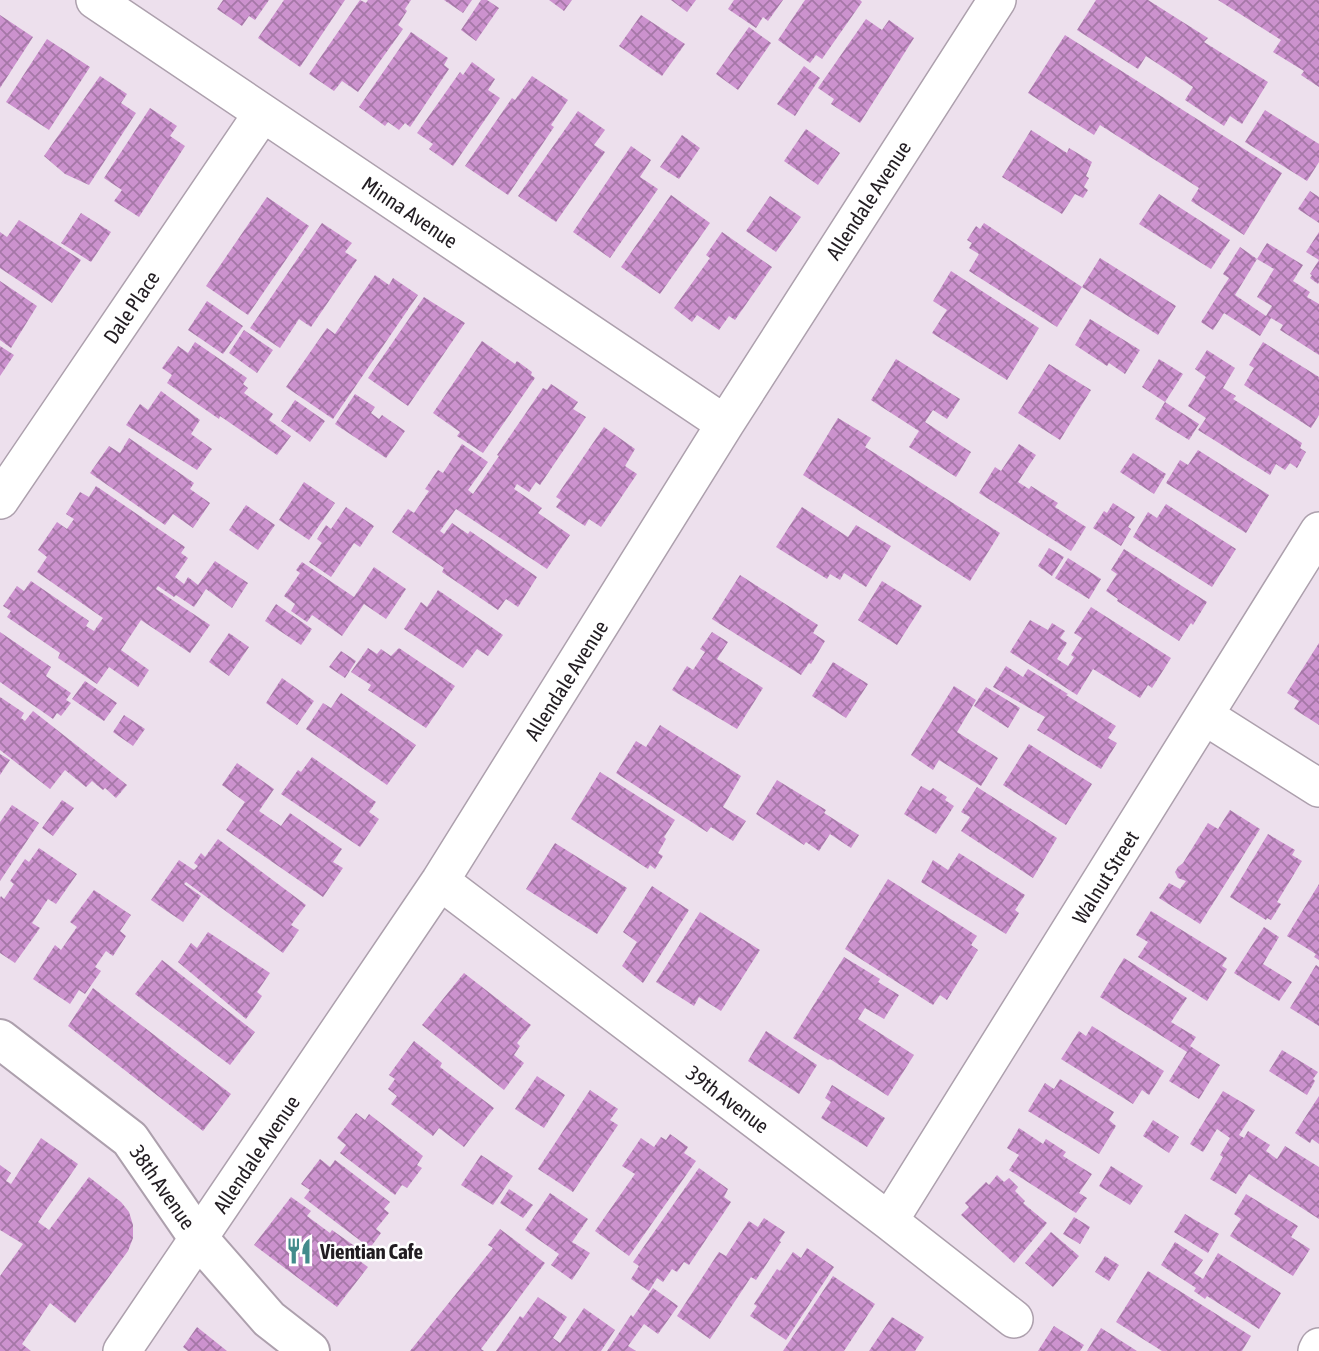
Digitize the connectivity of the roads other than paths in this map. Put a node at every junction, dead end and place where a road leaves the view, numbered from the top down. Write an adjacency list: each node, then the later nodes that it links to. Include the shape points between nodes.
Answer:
1 (95, 0): 3 (street, Minna Avenue)
2 (997, 0): 4 (street, Allendale Avenue)
3 (262, 114): 4 (street, Minna Avenue); 5 (street, Dale Place)
4 (725, 424): 9 (street, Allendale Avenue)
5 (0, 499)
6 (1319, 531): 7 (street, Walnut Street)
7 (1205, 716): 8 (street); 11 (street, Walnut Street)
8 (1319, 788)
9 (440, 881): 11 (street, 39th Avenue); 12 (street, Allendale Avenue)
10 (0, 1039): 12 (street, 38th Avenue, via 130,1139)
11 (889, 1221): 13 (street, 39th Avenue)
12 (199, 1239): 14 (street, Allendale Avenue); 15 (street, 38th Avenue, via 269,1319)
13 (1014, 1320)
14 (122, 1351)
15 (310, 1351)

